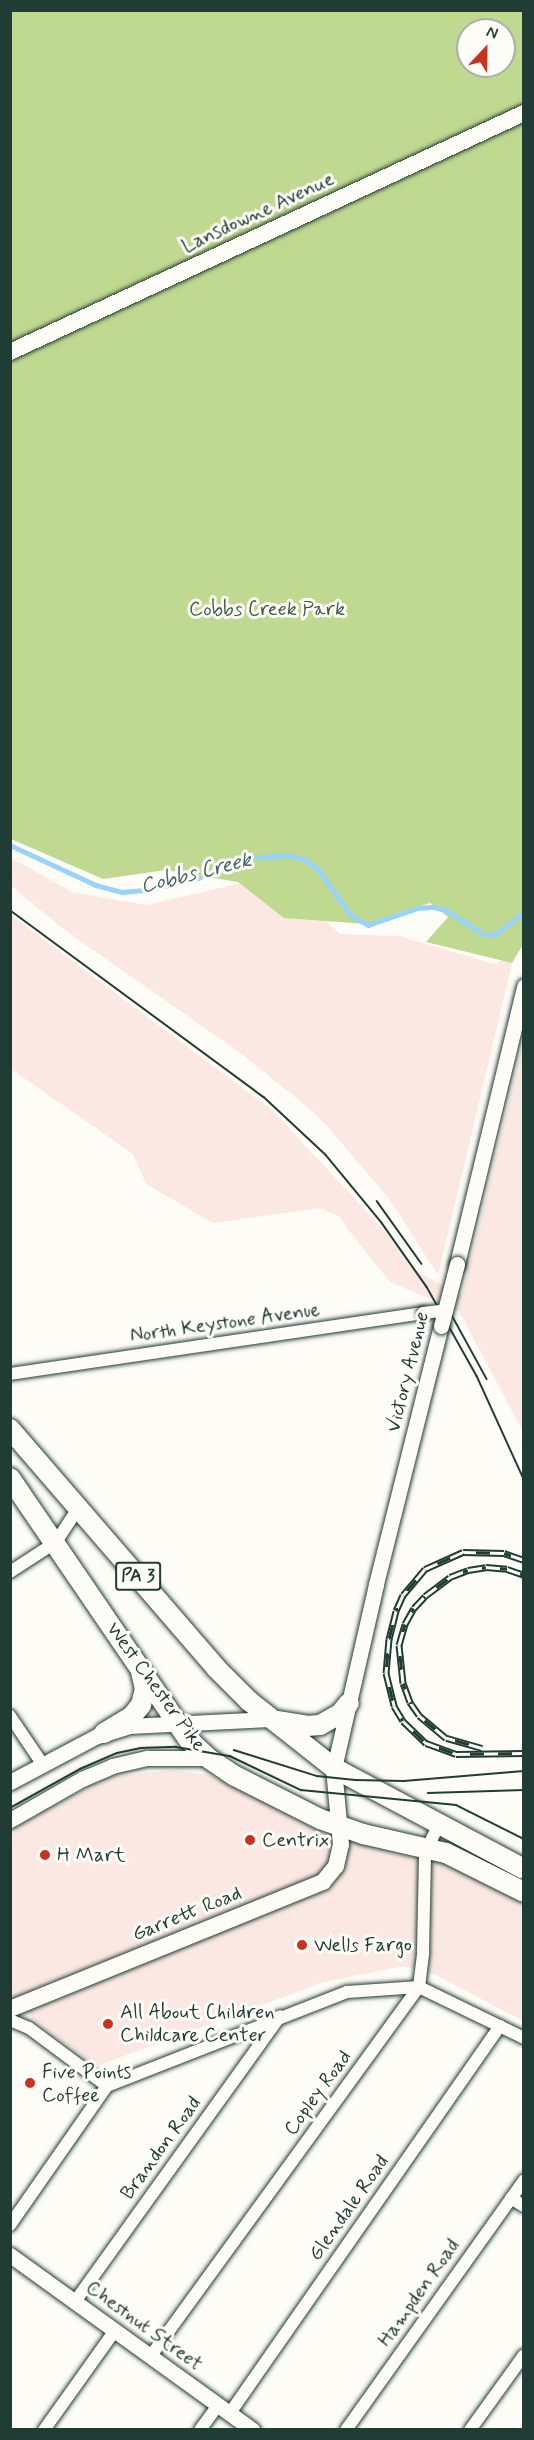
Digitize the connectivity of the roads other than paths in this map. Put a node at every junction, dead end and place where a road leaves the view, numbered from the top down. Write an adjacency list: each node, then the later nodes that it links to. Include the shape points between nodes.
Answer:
1 (524, 114): 2 (main road, Lansdowne Avenue)
2 (10, 352)
3 (524, 986): 4 (street, Victory Avenue, bridge)
4 (446, 1310): 5 (street, North Keystone Avenue, bridge); 12 (street, Victory Avenue, bridge)
5 (10, 1374)
6 (10, 1428): 8 (main road, PA 3)
7 (10, 1478): 9 (main road, West Chester Pike / PA 3)
8 (79, 1507): 9 (street); 14 (main road, PA 3, via 216,1668)
9 (56, 1542): 10 (street); 11 (main road, West Chester Pike / PA 3)
10 (10, 1572)
11 (139, 1666): 15 (main road, West Chester Pike / PA 3); 16 (main road, via 145,1689 141,1705 132,1716)
12 (349, 1703): 14 (main road, via 340,1714 320,1725 292,1725); 19 (street, Victory Avenue)
13 (10, 1716): 18 (street)
14 (270, 1719): 15 (street); 19 (main road, PA 3)
15 (178, 1723): 16 (street, via 129,1726); 17 (main road, West Chester Pike / PA 3)
16 (105, 1733): 18 (street)
17 (208, 1758): 21 (street, via 147,1758 112,1766); 23 (main road, West Chester Pike / PA 3, via 304,1813)
18 (44, 1765): 20 (street)
19 (334, 1768): 22 (main road, PA 3); 23 (main road, Garrett Road)
20 (10, 1782)
21 (10, 1820)
22 (439, 1824): 24 (street, Copley Road); 25 (main road, PA 3)
23 (339, 1827): 24 (main road, West Chester Pike / PA 3); 28 (main road, Garrett Road, via 341,1845 336,1866 316,1886)
24 (427, 1848): 26 (main road, PA 3, via 454,1856); 27 (street, Copley Road)
25 (524, 1869)
26 (524, 1892)
27 (419, 1987): 29 (street, via 347,1992); 31 (street); 42 (street, Copley Road)
28 (10, 2009)
29 (280, 2016): 33 (street); 39 (street, Brandon Road)
30 (10, 2020): 33 (street, via 29,2028)
31 (500, 2026): 32 (street); 43 (street, Glendale Road)
32 (524, 2038)
33 (107, 2086): 37 (street)
34 (524, 2180): 35 (street, Hampden Road)
35 (511, 2198): 36 (street); 47 (street, Hampden Road)
36 (524, 2206)
37 (10, 2225)
38 (11, 2256): 39 (street, Chestnut Street)
39 (74, 2303): 40 (street, Chestnut Street)
40 (114, 2332): 42 (street, Chestnut Street); 44 (street)
41 (524, 2355): 48 (street)
42 (150, 2357): 43 (street, Chestnut Street)
43 (224, 2409): 45 (street, Glendale Road); 46 (street, Chestnut Street)
44 (44, 2430)
45 (200, 2430)
46 (253, 2430)
47 (346, 2430)
48 (470, 2430)

